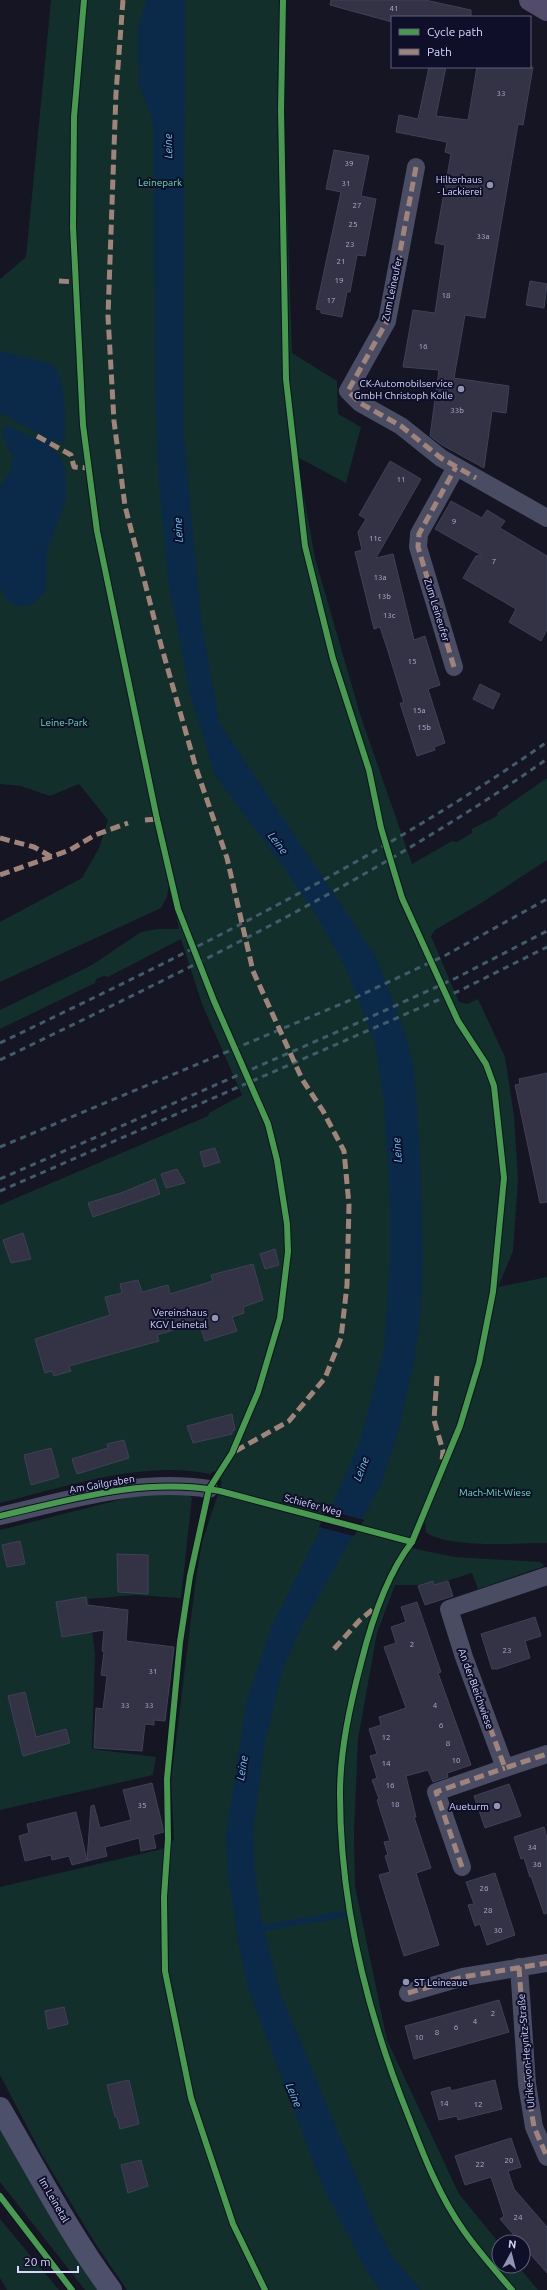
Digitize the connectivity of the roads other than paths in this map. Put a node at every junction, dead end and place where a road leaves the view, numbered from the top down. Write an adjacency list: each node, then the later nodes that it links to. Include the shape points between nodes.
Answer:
1 (530, 0): 2 (main road)
2 (547, 10)
3 (416, 167): 4 (street, Zum Leineufer, via 387,321 348,390 360,403 401,426)
4 (456, 467): 5 (street, Zum Leineufer); 6 (street, Zum Leineufer, via 419,534 418,547)
5 (547, 518)
6 (454, 667)
7 (209, 1489): 8 (street, Am Gailgraben, via 164,1485 116,1490)
8 (0, 1516)
9 (547, 1576): 11 (street, An der Bleichwiese, via 450,1609 464,1657)
10 (547, 1754): 11 (street)
11 (505, 1768): 12 (street, via 436,1792)
12 (462, 1867)
13 (547, 1963): 14 (street)
14 (520, 1967): 15 (street, via 463,1978); 17 (street, Ulrike-von-Heynitz-Straße, via 527,2084 534,2127)
15 (408, 1993)
16 (0, 2108): 18 (main road, Im Leinetal, via 64,2218)
17 (547, 2157)
18 (111, 2290)

